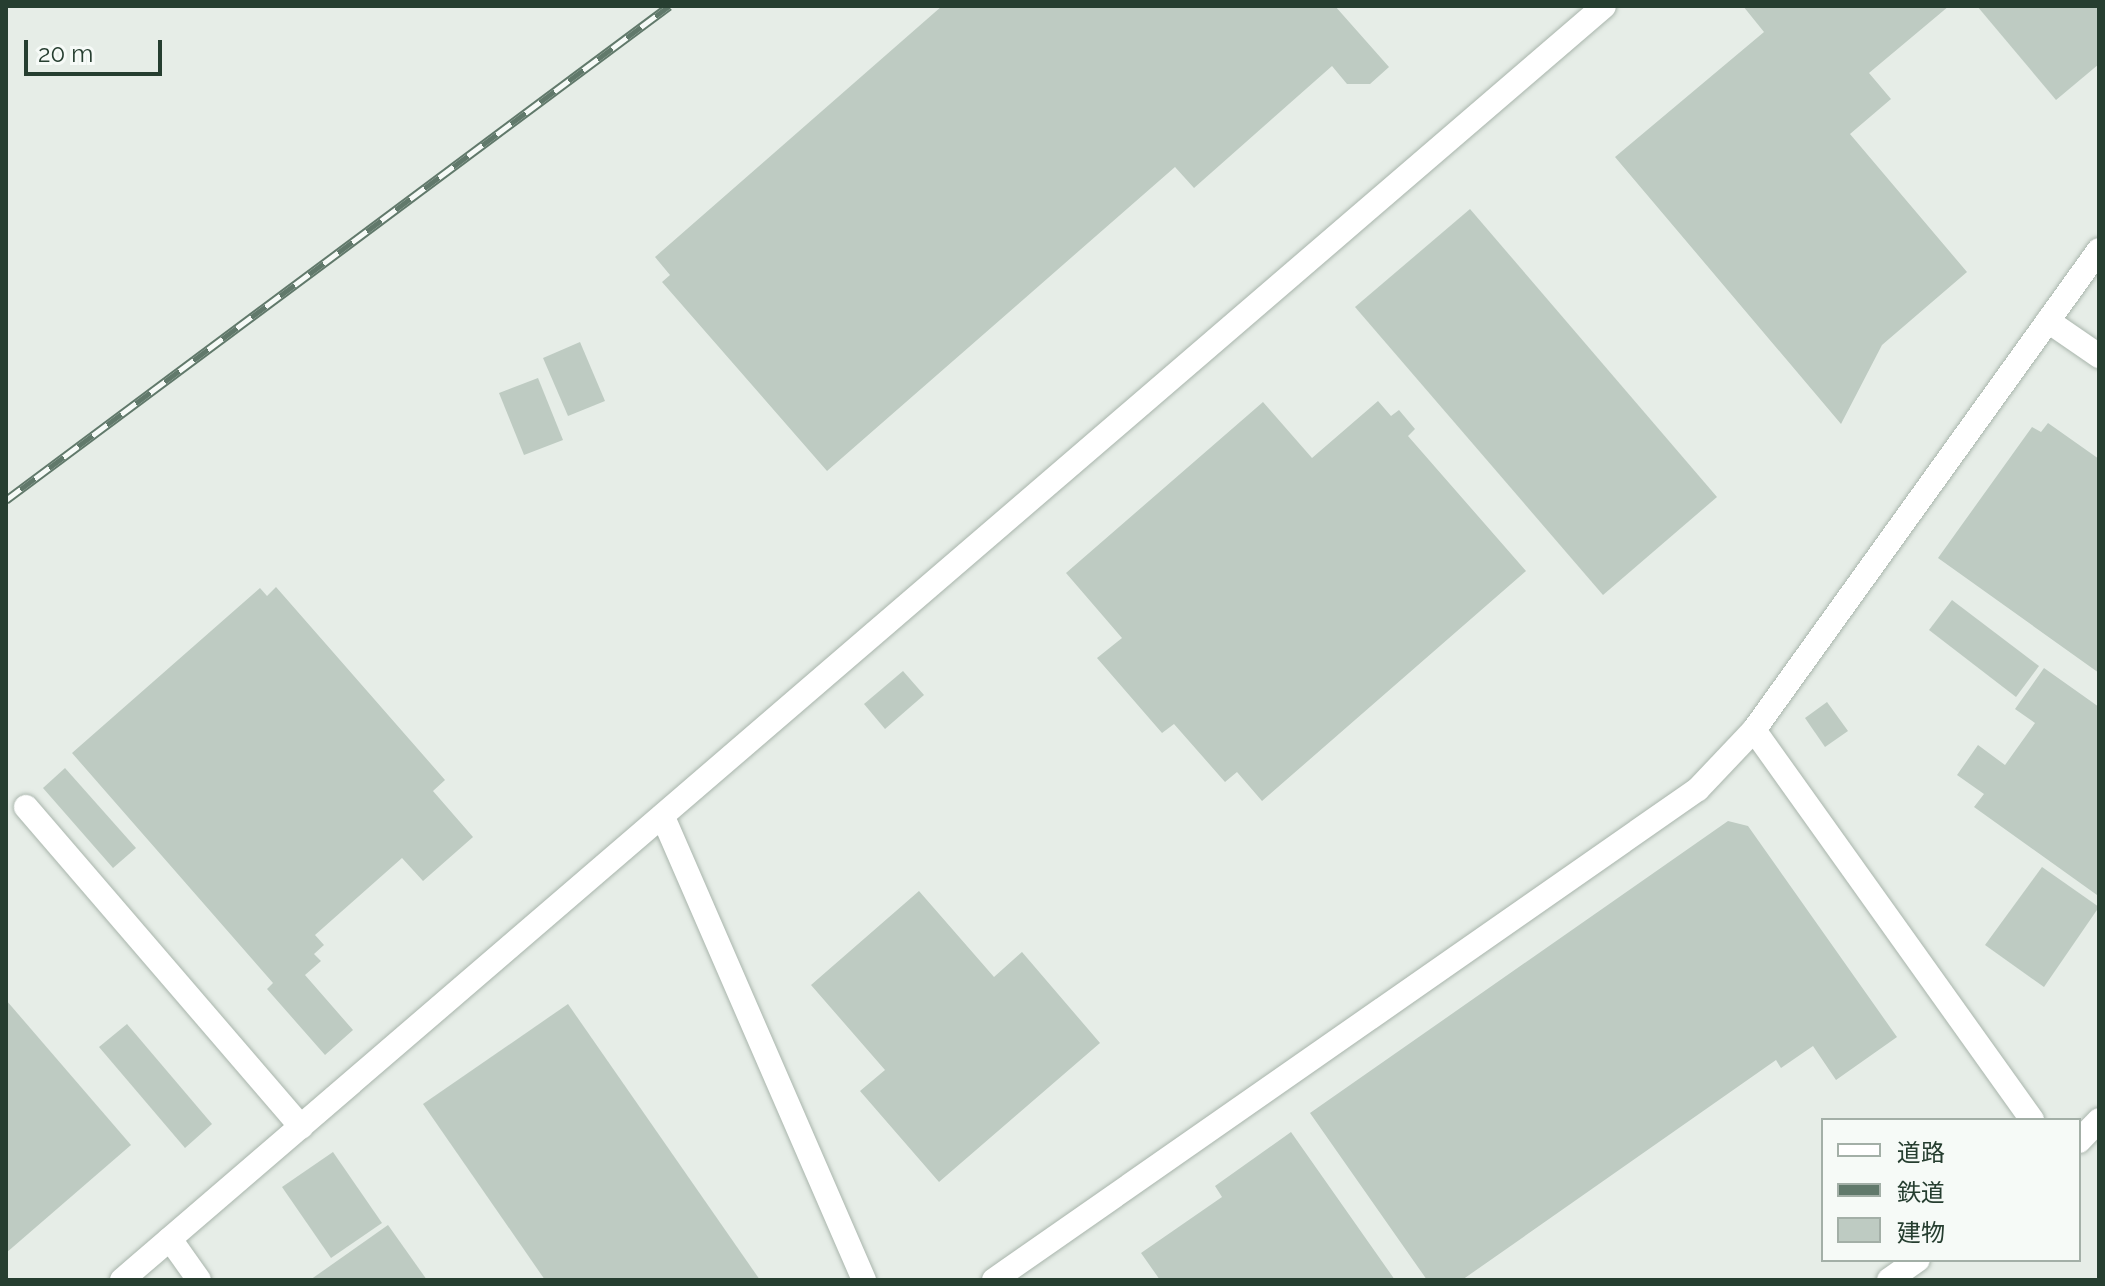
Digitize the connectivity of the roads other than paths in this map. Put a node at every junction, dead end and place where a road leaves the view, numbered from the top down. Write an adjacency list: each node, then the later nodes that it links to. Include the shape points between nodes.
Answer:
1 (1604, 6): 7 (street)
2 (2099, 250): 3 (street)
3 (2048, 321): 4 (street); 5 (street)
4 (2099, 356)
5 (1754, 730): 8 (street); 17 (street, via 1698,789)
6 (26, 807): 10 (street)
7 (663, 817): 10 (street); 16 (street)
8 (2031, 1118)
9 (2099, 1120): 11 (street)
10 (301, 1127): 12 (street)
11 (2081, 1139)
12 (170, 1239): 14 (street); 15 (street)
13 (1915, 1262): 18 (street)
14 (122, 1280)
15 (199, 1280)
16 (864, 1280)
17 (994, 1280)
18 (1889, 1280)

